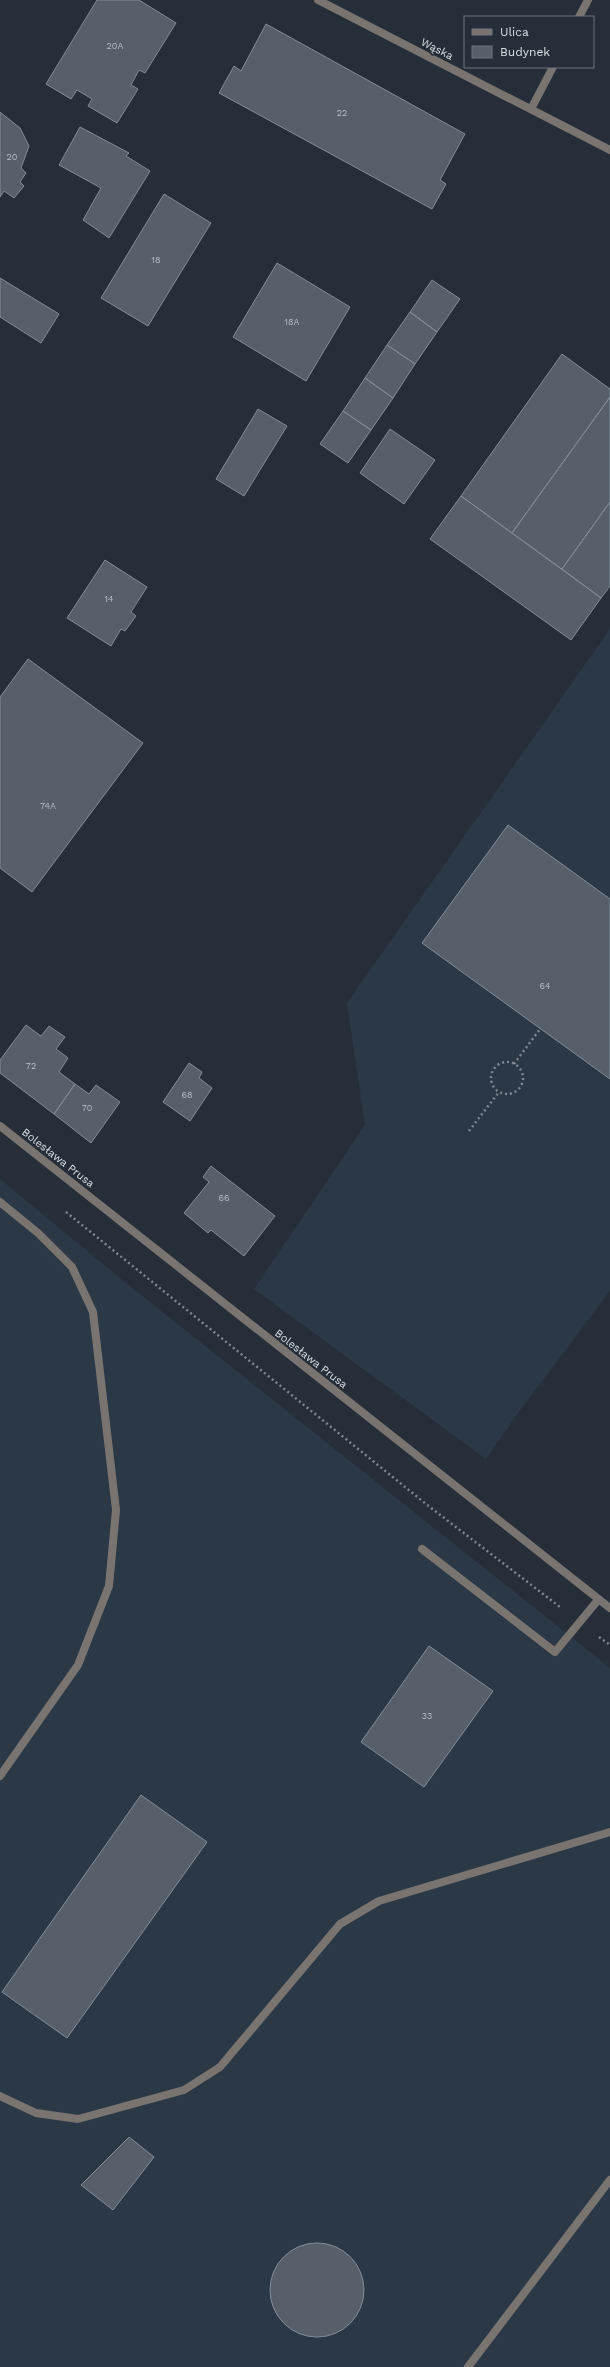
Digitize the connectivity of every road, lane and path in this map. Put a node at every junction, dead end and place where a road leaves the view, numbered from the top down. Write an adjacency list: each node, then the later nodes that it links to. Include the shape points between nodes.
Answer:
1 (318, 0): 5 (street, Wąska)
2 (588, 0): 3 (street)
3 (580, 16)
4 (552, 68): 5 (street)
5 (531, 109): 6 (street, Wąska)
6 (610, 150)
7 (540, 1029): 8 (path)
8 (514, 1064): 9 (path, via 504,1062 495,1068 491,1078); 9 (path, via 523,1076 522,1086 514,1093)
9 (499, 1092): 11 (path)
10 (0, 1126): 15 (street, Bolesława Prusa)
11 (469, 1131)
12 (0, 1202): 19 (street, via 38,1233 72,1267 92,1312 116,1510 109,1586 78,1665)
13 (62, 1209): 17 (path, via 426,1504)
14 (422, 1549): 17 (street, via 556,1652)
15 (598, 1600): 16 (street, Bolesława Prusa); 17 (street)
16 (610, 1608)
17 (580, 1622): 18 (path)
18 (610, 1645)
19 (0, 1776)
20 (610, 1832): 21 (street, via 379,1901 340,1924 220,2067 184,2090 78,2119 36,2113)
21 (0, 2096)
22 (610, 2180): 23 (street)
23 (468, 2367)

